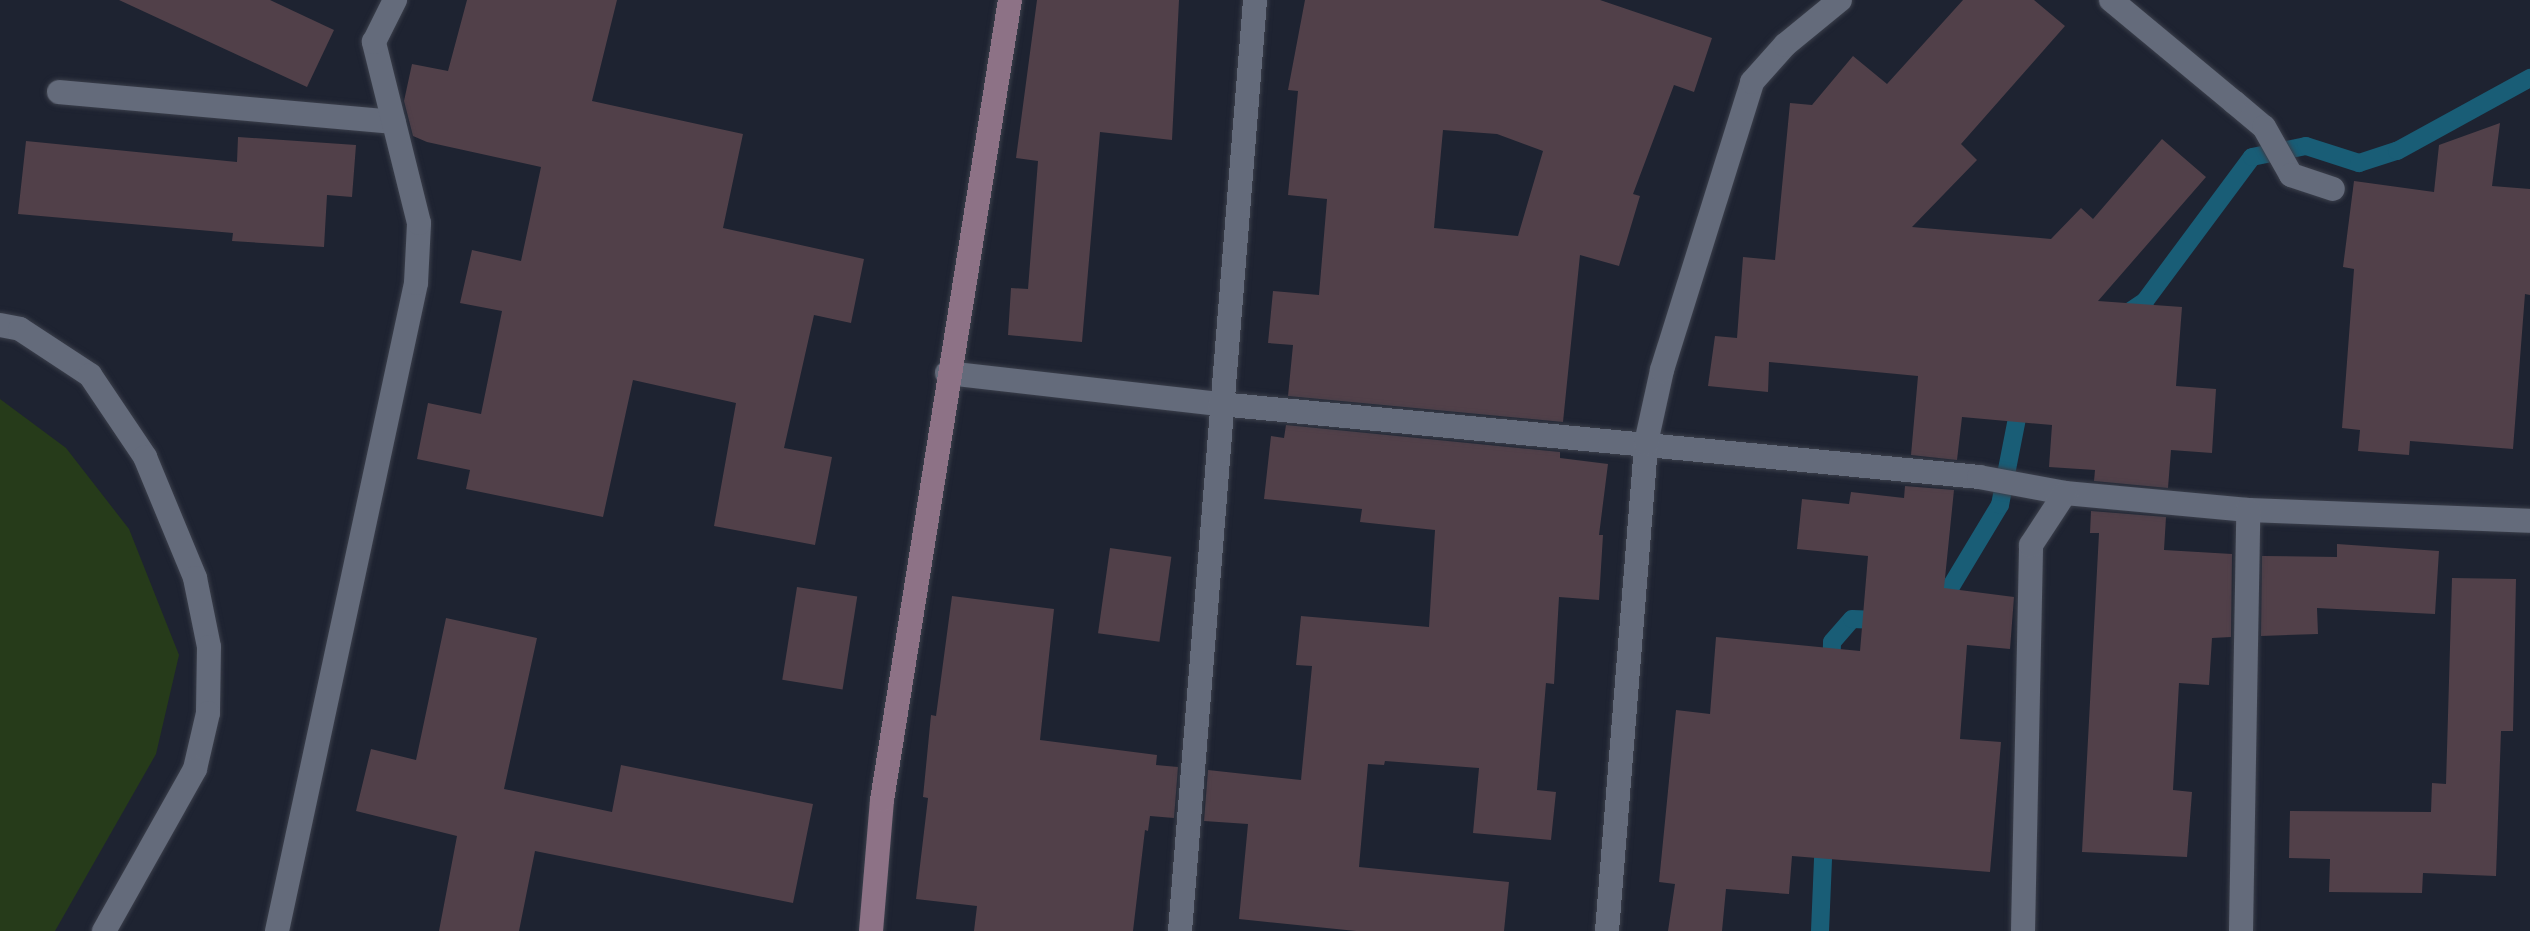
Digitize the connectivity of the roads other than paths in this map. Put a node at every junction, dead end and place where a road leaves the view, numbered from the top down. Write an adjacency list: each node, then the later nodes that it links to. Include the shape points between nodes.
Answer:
1 (395, 0): 7 (street, via 374,42)
2 (1010, 0): 10 (street)
3 (1255, 0): 11 (street)
4 (1840, 0): 12 (street, via 1785,45 1752,82 1662,370)
5 (2111, 0): 8 (street, via 2264,127 2291,175)
6 (59, 92): 7 (street)
7 (394, 122): 17 (street, via 419,223 416,283)
8 (2333, 189)
9 (0, 325): 16 (street, via 20,329 90,375 145,457 195,578 209,647 208,713 195,769)
10 (947, 373): 11 (street); 18 (street, via 882,800)
11 (1220, 404): 12 (street); 19 (street)
12 (1646, 443): 13 (street, via 1979,477); 20 (street)
13 (2065, 493): 14 (street); 21 (street, via 2031,545)
14 (2248, 510): 15 (street); 22 (street)
15 (2530, 521)
16 (104, 931)
17 (277, 931)
18 (871, 931)
19 (1180, 931)
20 (1607, 931)
21 (2023, 931)
22 (2241, 931)

